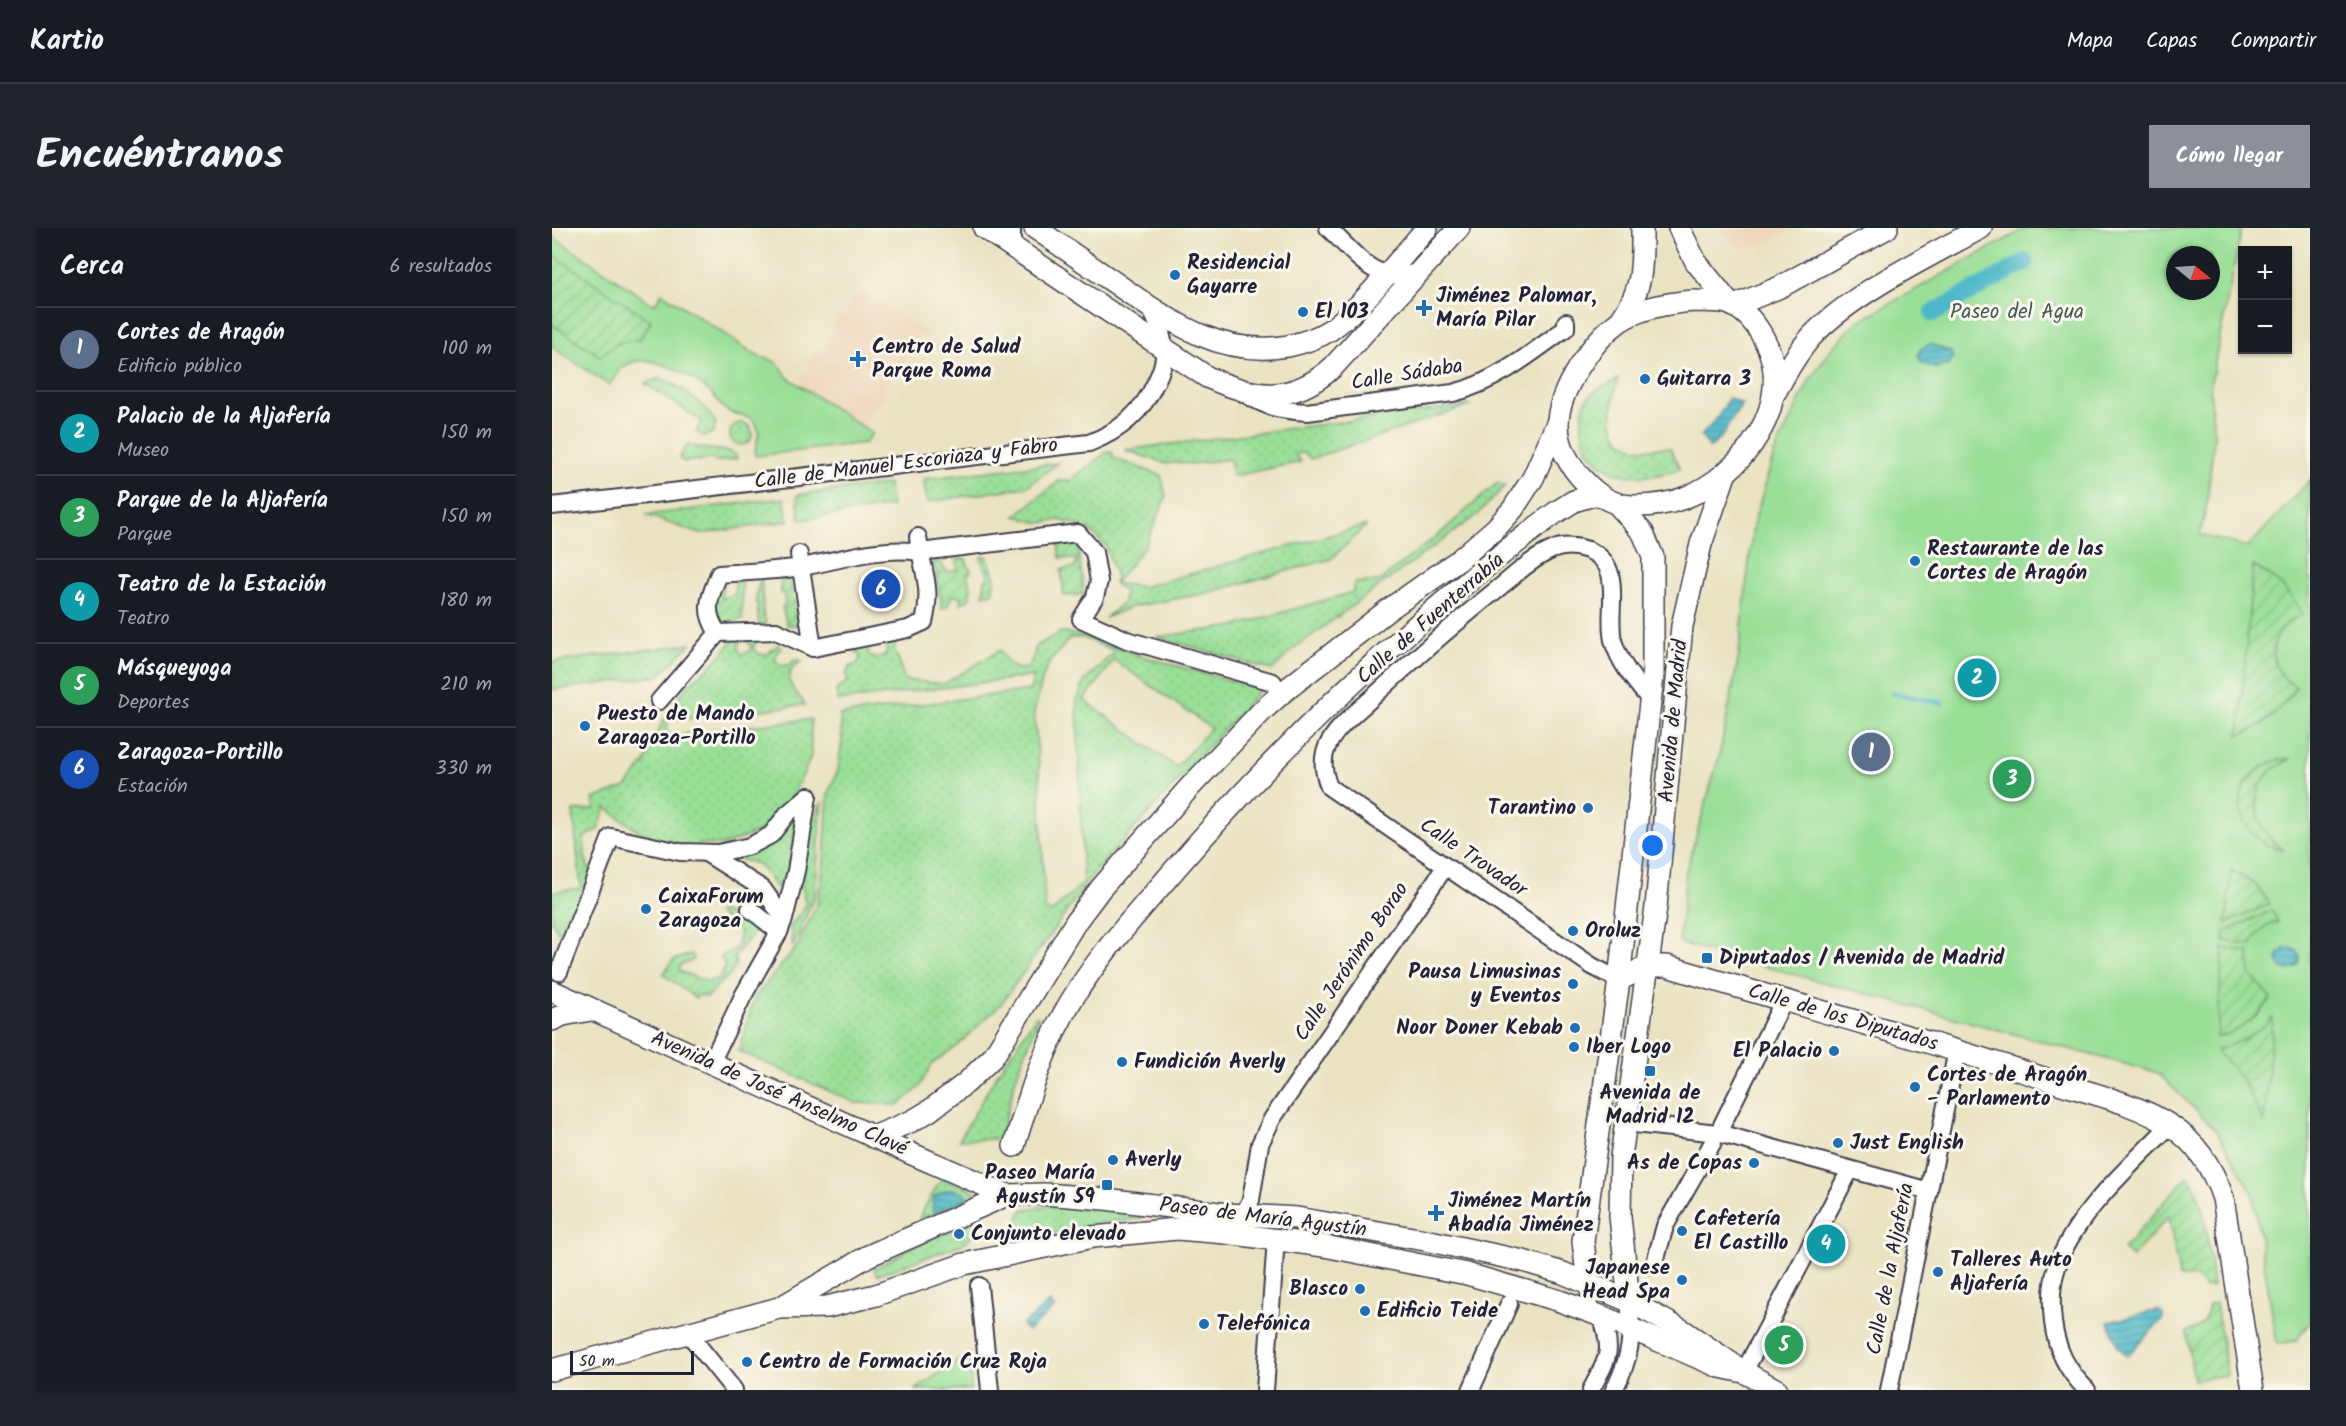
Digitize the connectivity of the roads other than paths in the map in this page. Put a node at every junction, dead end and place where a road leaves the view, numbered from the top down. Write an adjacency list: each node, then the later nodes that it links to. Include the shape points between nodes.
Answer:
1 (984, 228): 10 (main road)
2 (1035, 228): 14 (main road)
3 (1328, 228): 12 (street)
4 (1427, 228): 12 (main road)
5 (1460, 228): 11 (main road)
6 (1642, 228): 15 (main road, via 1642,272)
7 (1679, 228): 13 (main road, via 1702,271)
8 (1887, 228): 13 (main road, via 1780,287)
9 (1982, 228): 20 (main road, via 1835,315 1807,342)
10 (1012, 238): 17 (main road)
11 (1420, 271): 12 (street, via 1408,276); 18 (main road, via 1333,368 1319,380)
12 (1384, 276): 14 (main road, via 1328,331 1293,345 1272,348 1225,344)
13 (1731, 305): 15 (main road, via 1663,305); 20 (main road, via 1753,321 1770,350 1775,370)
14 (1150, 307): 17 (street)
15 (1621, 320): 22 (main road, via 1602,336 1576,371)
16 (1566, 321): 21 (street, Calle Sádaba, via 1566,328 1538,348 1471,388)
17 (1164, 350): 19 (main road, via 1206,377); 26 (street, Calle de Manuel Escoriaza y Fabro, via 1161,371 1140,409 1109,435 1089,443)
18 (1296, 390): 19 (main road, via 1271,396); 21 (street)
19 (1240, 391): 21 (street, Calle Sádaba, via 1265,406)
20 (1773, 397): 23 (main road, via 1762,428 1744,456)
21 (1303, 411)
22 (1558, 421): 24 (main road, via 1564,453); 51 (main road, via 1533,478 1496,528 1263,710 1189,788 1077,920 993,1058 929,1111)
23 (1725, 474): 25 (main road, via 1681,500); 40 (main road, Avenida de Madrid, via 1699,550 1682,626)
24 (1597, 494): 25 (main road); 53 (main road, via 1574,501 1556,513 1421,621 1272,762 1200,841 1082,983 1050,1042)
25 (1618, 505): 34 (main road, Avenida de Madrid, via 1643,533 1653,557)
26 (552, 506)
27 (919, 544): 29 (street); 31 (street, via 929,587 924,622 908,629); 32 (street, via 1078,533 1094,552 1099,581 1095,597 1081,619 1127,640)
28 (1588, 550): 34 (street, Avenida de Madrid, via 1608,566 1613,638 1632,678); 35 (street, Calle de Fuenterrabía, via 1565,546 1552,550 1504,584 1352,717 1333,737)
29 (800, 560): 30 (street, via 719,574 708,605 711,623); 31 (street)
30 (718, 633): 31 (street, via 776,631); 33 (street)
31 (813, 648)
32 (1275, 685)
33 (659, 701)
34 (1651, 701): 41 (main road, Avenida de Madrid)
35 (1324, 758): 37 (street, Calle Trovador, via 1323,771 1329,787)
36 (705, 853): 39 (street, via 763,889); 39 (street, via 750,846 771,835 808,796 796,871); 42 (street, via 680,852 611,837)
37 (1445, 867): 41 (street, Calle Trovador, via 1604,974); 57 (street, Calle Jerónimo Borao, via 1272,1119 1260,1144 1251,1200)
38 (750, 909): 39 (street)
39 (782, 925): 47 (street)
40 (1648, 966): 41 (main road); 43 (main road, Calle de los Diputados, via 1667,966); 48 (main road, Avenida de Madrid)
41 (1619, 980): 60 (main road, Avenida de Madrid, via 1583,1241)
42 (555, 981): 44 (main road, Avenida de José Anselmo Clavé)
43 (1783, 1002): 46 (main road, Calle de los Diputados); 49 (street)
44 (591, 1010): 45 (main road); 47 (main road, Avenida de José Anselmo Clavé)
45 (552, 1020)
46 (1958, 1050): 50 (main road, Calle de los Diputados, via 2133,1107); 55 (street, Calle de la Aljafería)
47 (711, 1063): 51 (main road, Avenida de José Anselmo Clavé)
48 (1625, 1123): 54 (street, via 1718,1133); 62 (main road, Avenida de Madrid, via 1618,1193)
49 (1722, 1125)
50 (2170, 1125): 78 (street, via 2093,1207 2056,1268 2052,1287 2055,1333 2068,1366); 79 (main road, Calle de los Diputados, via 2205,1159 2220,1191)
51 (873, 1137): 56 (main road, Avenida de José Anselmo Clavé)
52 (1713, 1142): 59 (street, via 1665,1226)
53 (1014, 1146)
54 (1850, 1170): 55 (street); 69 (street)
55 (1929, 1191): 77 (street, Calle de la Aljafería)
56 (1007, 1195): 57 (main road, Paseo de María Agustín, via 1093,1198); 64 (main road, Paseo de María Agustín, via 868,1256)
57 (1243, 1215): 60 (main road, Paseo de María Agustín, via 1297,1218 1425,1240 1523,1261)
58 (1276, 1239): 64 (main road, Paseo de María Agustín, via 1177,1230 1121,1233 964,1264 827,1307); 65 (main road, Paseo de María Agustín, via 1467,1274); 72 (street)
59 (1654, 1266)
60 (1588, 1283): 62 (main road, Paseo de María Agustín); 65 (main road, Avenida de Madrid)
61 (979, 1286): 71 (street)
62 (1629, 1301): 66 (street, Avenida de Madrid); 69 (main road, Paseo de María Agustín, via 1682,1330)
63 (1509, 1304): 73 (street)
64 (779, 1308): 67 (main road, Paseo de María Agustín)
65 (1601, 1316): 66 (main road, Paseo de María Agustín); 74 (street, via 1610,1349)
66 (1632, 1329): 69 (main road, Paseo de María Agustín, via 1720,1367); 75 (street, Avenida de Madrid, via 1627,1362)
67 (688, 1333): 68 (main road, Paseo de María Agustín); 70 (street)
68 (552, 1370)
69 (1744, 1372): 76 (main road, Paseo de María Agustín)
70 (734, 1390)
71 (990, 1390)
72 (1264, 1390)
73 (1470, 1390)
74 (1591, 1390)
75 (1614, 1390)
76 (1777, 1390)
77 (1889, 1390)
78 (2087, 1390)
79 (2253, 1390)

